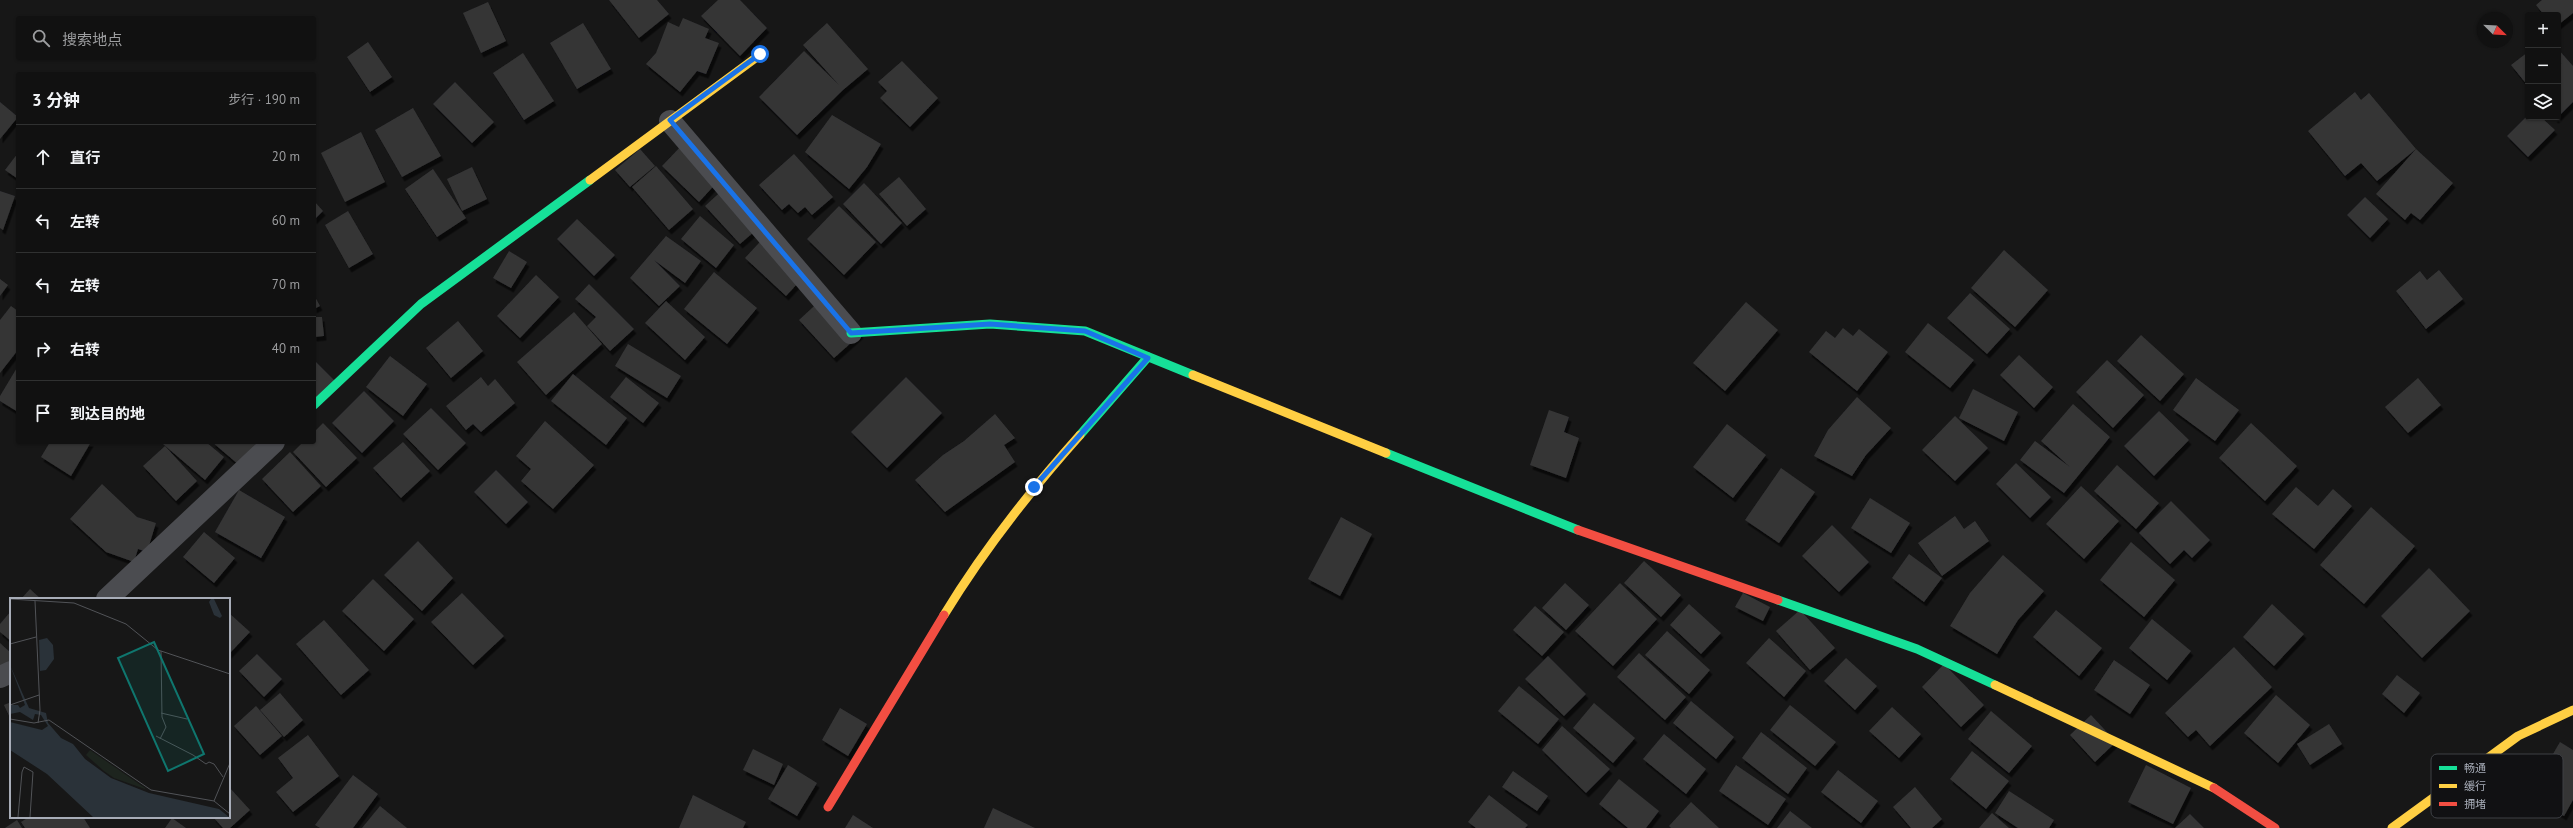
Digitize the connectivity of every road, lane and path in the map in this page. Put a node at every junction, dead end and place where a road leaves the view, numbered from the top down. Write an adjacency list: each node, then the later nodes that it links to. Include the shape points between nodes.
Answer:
1 (760, 54): 2 (street)
2 (670, 120): 3 (street); 5 (street, via 421,304)
3 (851, 333): 4 (street, via 990,324 1085,331)
4 (1148, 358): 13 (street, via 1034,487 963,584); 14 (street, via 1574,529 1917,649 2225,793)
5 (316, 403)
6 (272, 444): 7 (street)
7 (108, 598)
8 (10, 672): 9 (street)
9 (0, 677)
10 (2573, 710): 11 (street, via 2518,736)
11 (2493, 754)
12 (2431, 800): 15 (street)
13 (828, 807)
14 (2275, 828)
15 (2392, 828)

